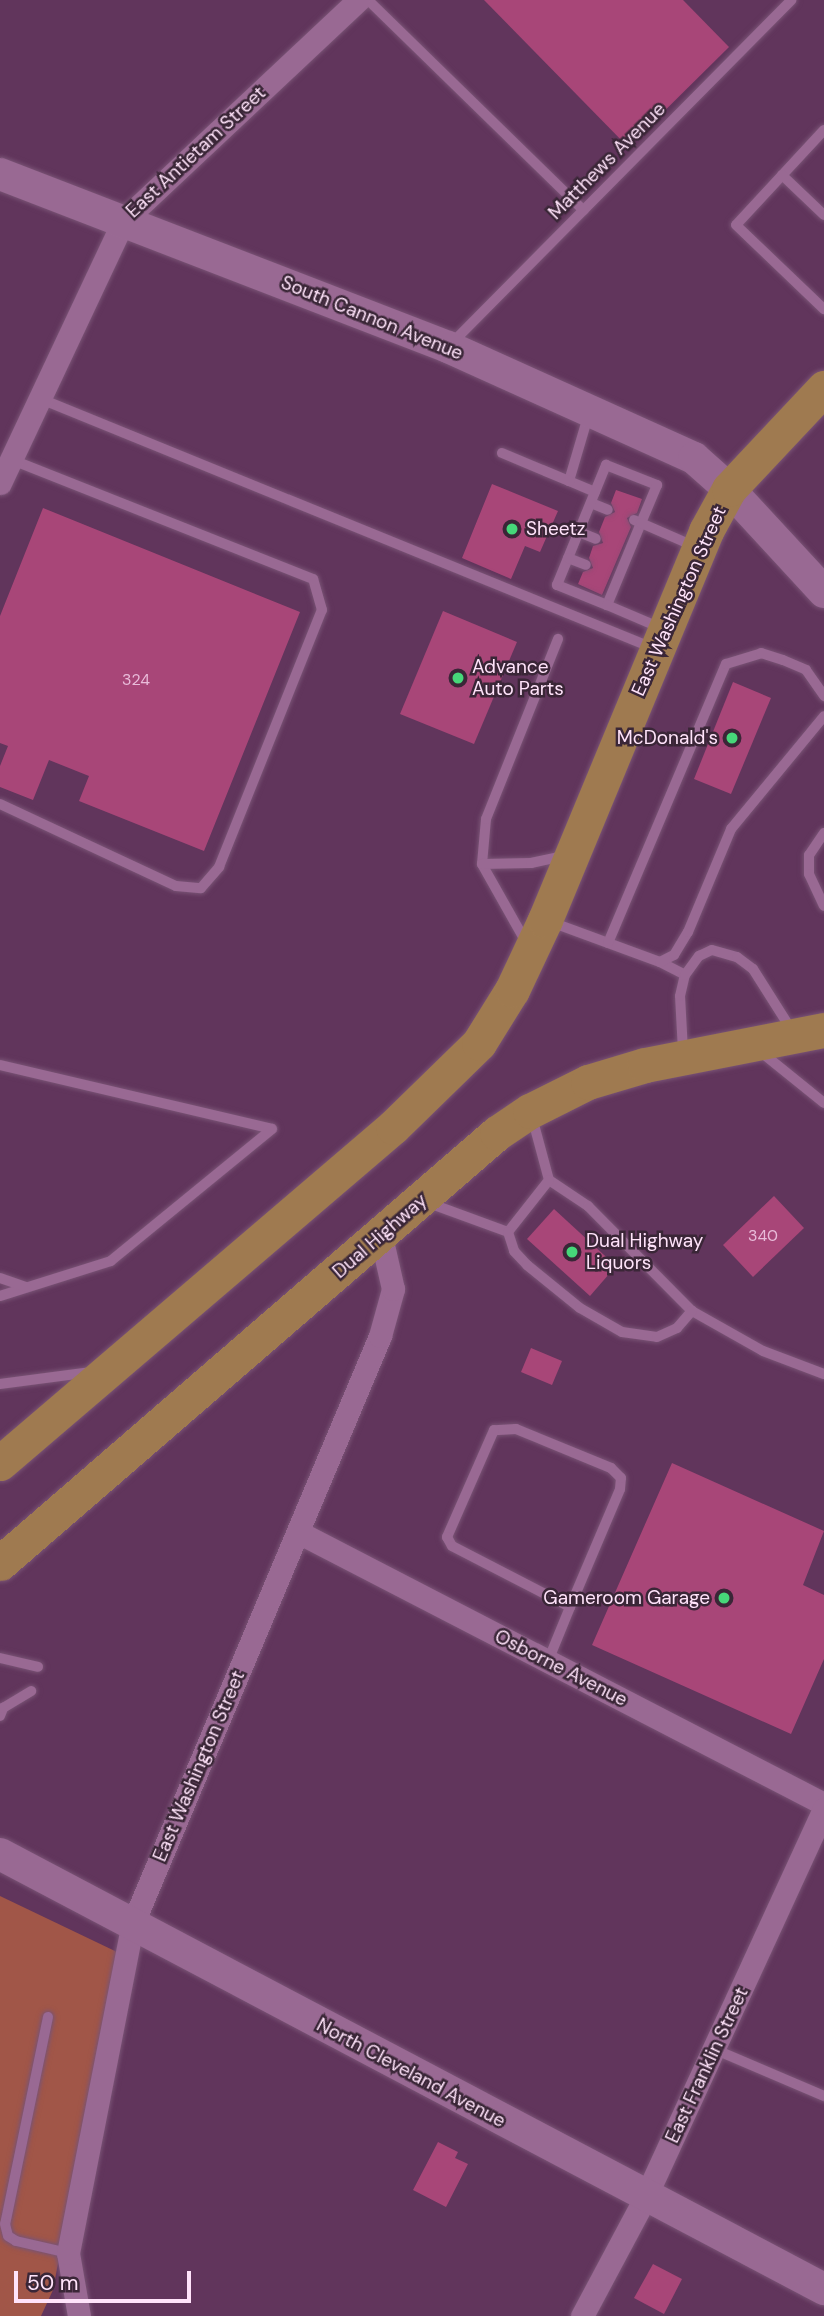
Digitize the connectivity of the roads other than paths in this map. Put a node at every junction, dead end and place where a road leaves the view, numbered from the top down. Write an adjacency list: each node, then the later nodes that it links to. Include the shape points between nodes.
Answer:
1 (358, 0): 9 (street, East Antietam Street)
2 (368, 0): 7 (lane)
3 (791, 0): 7 (lane, Matthews Avenue)
4 (824, 130): 6 (lane)
5 (0, 174): 9 (street, South Cannon Avenue)
6 (782, 175): 8 (lane); 10 (lane, via 736,225)
7 (583, 210): 11 (lane, Matthews Avenue)
8 (824, 215)
9 (124, 220): 11 (street, South Cannon Avenue); 13 (street, East Antietam Street)
10 (824, 309)
11 (448, 347): 14 (street, South Cannon Avenue)
12 (824, 388): 19 (main road, East Washington Street)
13 (41, 398): 16 (street, East Antietam Street); 31 (lane)
14 (590, 411): 17 (lane); 19 (street, South Cannon Avenue, via 694,458)
15 (502, 453): 17 (lane)
16 (13, 460): 18 (street, East Antietam Street); 34 (lane, via 313,579 322,610 219,867 201,888 176,886)
17 (569, 481): 20 (lane)
18 (0, 483)
19 (729, 489): 25 (main road, East Washington Street); 28 (street, South Cannon Avenue)
20 (593, 498): 21 (lane); 22 (lane, via 606,465 657,485); 23 (lane)
21 (608, 510)
22 (638, 522): 25 (lane); 29 (lane)
23 (579, 532): 24 (lane); 26 (lane)
24 (596, 539)
25 (699, 548): 31 (main road, East Washington Street)
26 (568, 558): 27 (lane); 29 (lane, via 557,586)
27 (586, 565)
28 (824, 593)
29 (607, 605): 31 (lane)
30 (558, 639): 37 (lane, via 486,819)
31 (660, 639): 36 (main road, East Washington Street)
32 (824, 696): 40 (lane, via 806,670 783,660 761,653 726,663)
33 (824, 716): 42 (lane, via 755,795 732,829 688,932 674,955)
34 (0, 804)
35 (824, 833): 38 (lane, via 809,855 809,874)
36 (572, 855): 37 (lane, via 531,863); 39 (main road, East Washington Street)
37 (482, 864): 41 (lane)
38 (824, 905)
39 (545, 920): 40 (lane); 41 (main road)
40 (608, 943): 42 (lane)
41 (530, 951): 58 (main road, via 479,1043 449,1075)
42 (660, 962): 43 (lane)
43 (685, 975): 44 (lane, via 699,956 712,950 737,957); 46 (lane, via 680,996)
44 (810, 1033): 45 (main road, Dual Highway)
45 (749, 1045): 46 (main road, Dual Highway); 48 (lane, via 788,1070)
46 (683, 1058): 49 (main road, Dual Highway, via 588,1082)
47 (0, 1065): 55 (lane, via 272,1129 111,1261)
48 (824, 1103)
49 (530, 1111): 50 (lane); 51 (main road, Dual Highway, via 497,1133)
50 (549, 1180): 52 (lane); 57 (lane, via 588,1206)
51 (421, 1200): 52 (lane); 53 (main road, Dual Highway)
52 (508, 1232): 57 (lane, via 514,1251 527,1265 580,1308 622,1332 657,1337 677,1328)
53 (381, 1236): 62 (street, East Washington Street, via 394,1289 380,1336); 63 (main road, Dual Highway)
54 (0, 1278): 55 (lane)
55 (26, 1287): 56 (lane)
56 (0, 1296)
57 (692, 1311): 59 (lane, via 763,1351)
58 (108, 1370): 60 (lane); 61 (main road)
59 (824, 1374)
60 (4, 1383)
61 (1, 1462)
62 (298, 1532): 66 (street, Osborne Avenue); 73 (street, East Washington Street)
63 (0, 1563)
64 (570, 1607): 64 (lane, via 621,1478 611,1468 516,1429 494,1430 447,1537 452,1546); 66 (lane)
65 (0, 1658): 67 (lane)
66 (548, 1661): 70 (street, Osborne Avenue)
67 (38, 1667)
68 (31, 1691): 69 (lane, via 3,1708)
69 (0, 1716)
70 (824, 1804)
71 (824, 1809): 75 (street, East Franklin Street)
72 (0, 1854): 73 (street, North Cleveland Avenue)
73 (133, 1923): 77 (street, North Cleveland Avenue); 78 (street, East Washington Street)
74 (48, 2017): 78 (lane, via 5,2224 8,2236 16,2241)
75 (714, 2049): 76 (lane); 77 (street, East Franklin Street)
76 (824, 2096)
77 (645, 2199): 79 (street, North Cleveland Avenue); 81 (street, East Franklin Street)
78 (68, 2253): 80 (street, East Washington Street)
79 (824, 2289)
80 (79, 2316)
81 (582, 2316)

